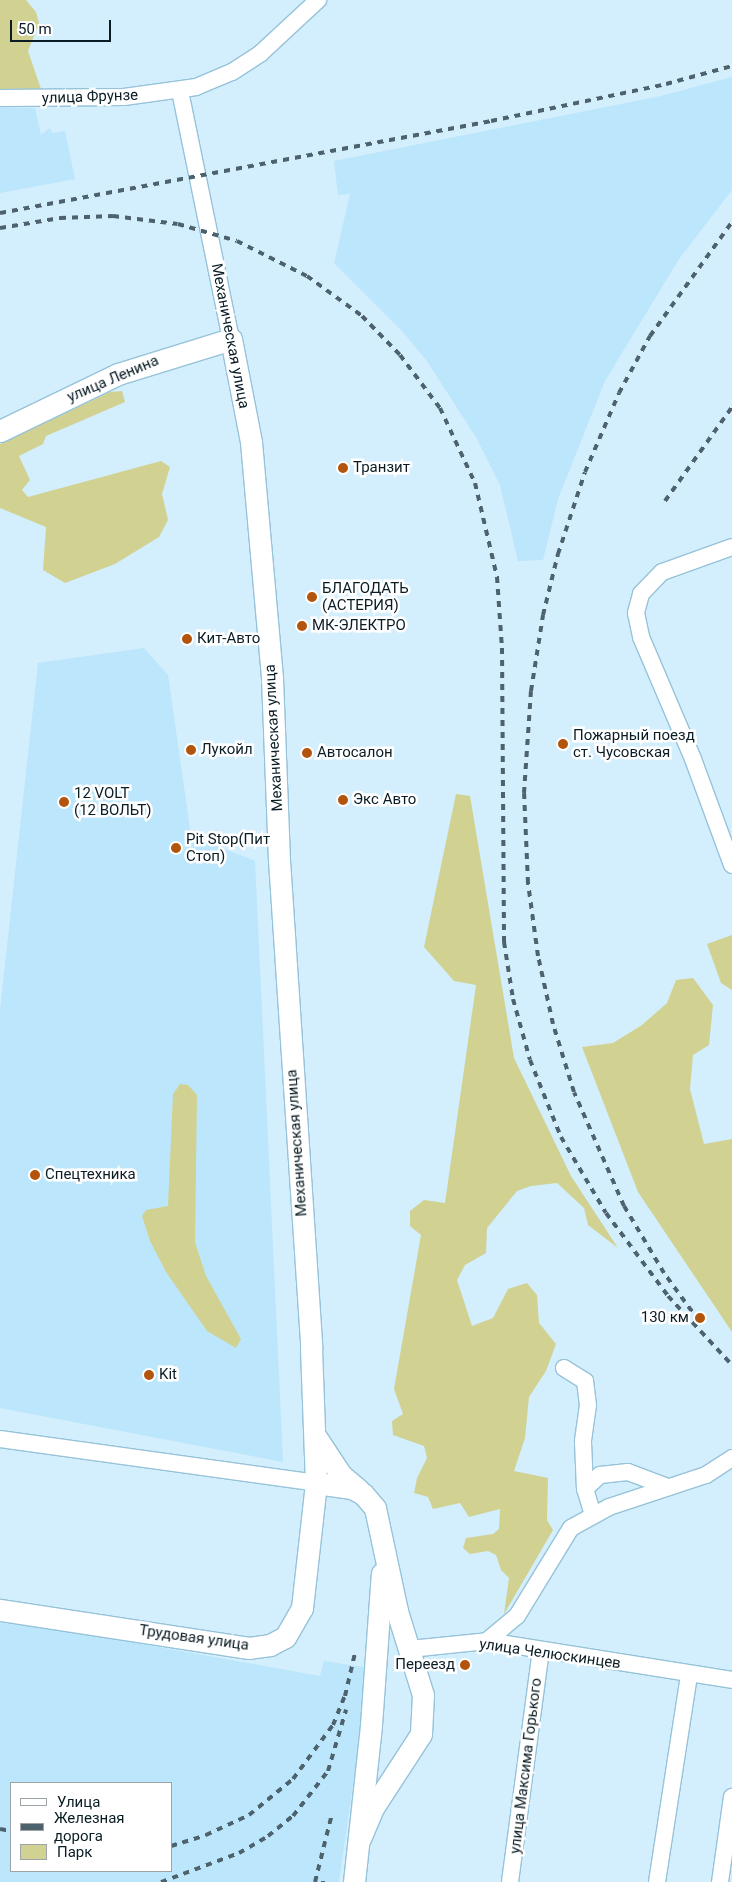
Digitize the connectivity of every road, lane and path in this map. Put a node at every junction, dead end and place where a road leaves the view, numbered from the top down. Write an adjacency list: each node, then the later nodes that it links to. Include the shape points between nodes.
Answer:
1 (318, 0): 2 (street, улица Фрунзе, via 277,41 246,64 218,79)
2 (180, 91): 3 (street, улица Фрунзе, via 73,99); 4 (street, Механическая улица)
3 (0, 98)
4 (231, 339): 5 (main road, улица Ленина, via 148,362); 9 (main road, Механическая улица, via 251,442 271,669 279,860)
5 (0, 431)
6 (732, 547): 7 (street, via 662,572 643,590 636,608 639,632 693,759)
7 (732, 865)
8 (564, 1368): 14 (street, via 585,1381 588,1404 583,1442)
9 (314, 1433): 12 (main road, Механическая улица); 15 (main road, via 325,1455 341,1475)
10 (0, 1439): 12 (street)
11 (732, 1458): 13 (street, via 706,1475)
12 (316, 1483): 15 (main road, via 352,1488); 18 (main road, Трудовая улица, via 302,1608 285,1636 270,1645 249,1648)
13 (668, 1487): 14 (street, via 628,1472 600,1475); 16 (street)
14 (585, 1489): 16 (street)
15 (364, 1494): 17 (main road, via 375,1508)
16 (594, 1515): 19 (street, via 571,1528 517,1616)
17 (381, 1533): 20 (main road, via 397,1611); 25 (main road, via 378,1641)
18 (0, 1610)
19 (487, 1641): 20 (street, улица Челюскинцев); 21 (street, улица Челюскинцев)
20 (410, 1649): 25 (main road, via 423,1695 421,1734 372,1808)
21 (541, 1650): 22 (street, улица Челюскинцев); 27 (street, улица Максима Горького)
22 (689, 1675): 23 (street, улица Челюскинцев); 28 (street)
23 (732, 1680)
24 (732, 1797): 29 (street)
25 (360, 1838): 26 (main road)
26 (354, 1882)
27 (510, 1882)
28 (657, 1882)
29 (720, 1882)

